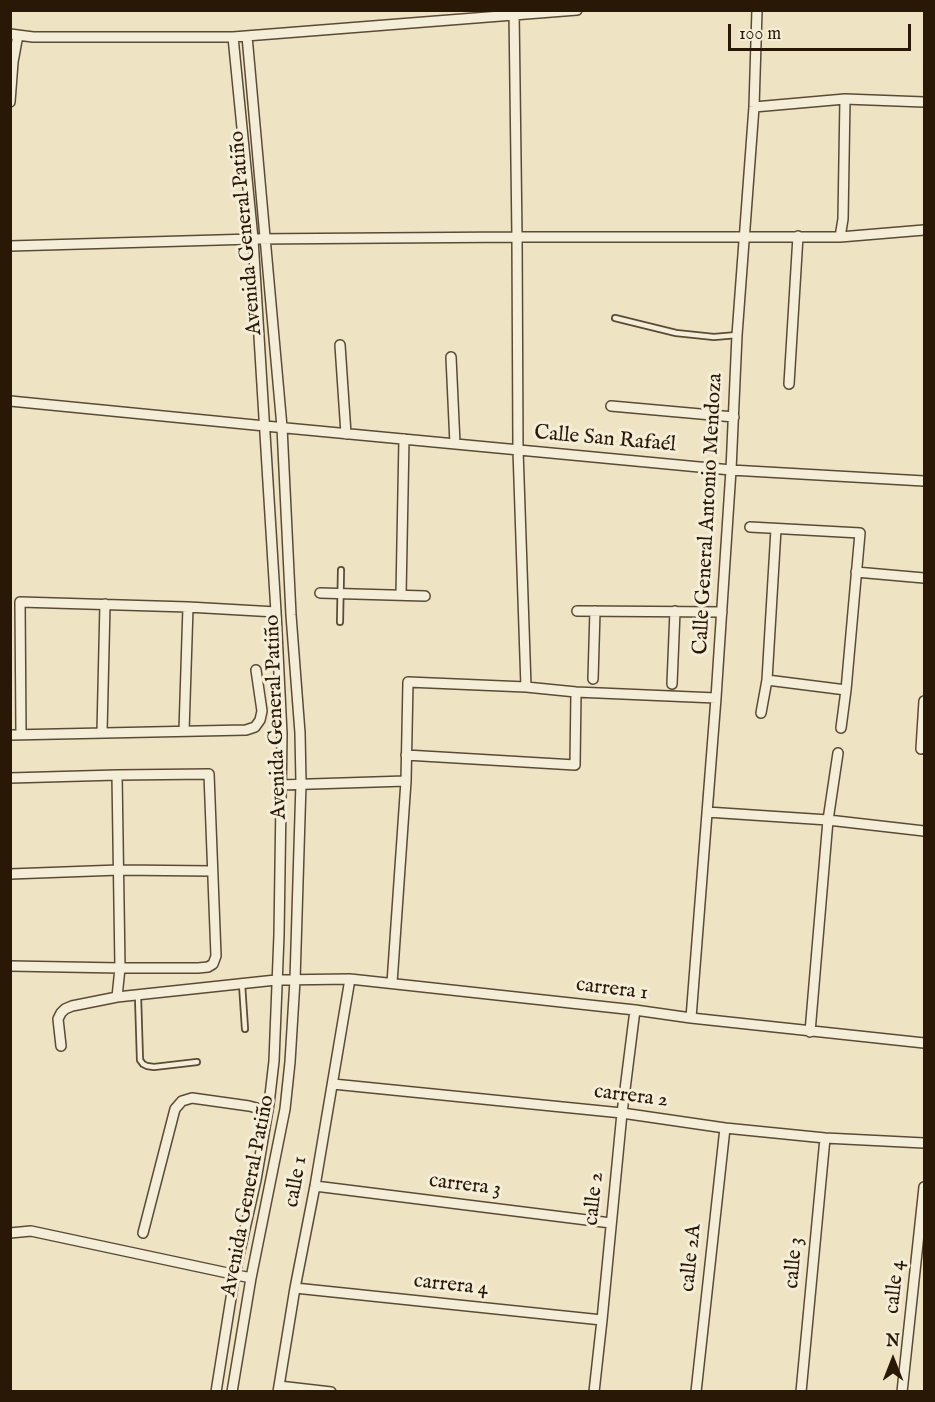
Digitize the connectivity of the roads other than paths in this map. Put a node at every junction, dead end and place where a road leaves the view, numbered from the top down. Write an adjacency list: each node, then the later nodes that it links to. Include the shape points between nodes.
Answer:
1 (577, 10): 3 (street)
2 (757, 10): 10 (street, Calle General Antonio Mendoza)
3 (514, 13): 5 (street); 13 (street)
4 (14, 35): 6 (street); 8 (street)
5 (247, 36): 6 (street); 17 (street, Avenida General Patiño)
6 (233, 37): 16 (street, Avenida General Patiño)
7 (845, 99): 9 (street); 10 (street); 15 (street)
8 (10, 102)
9 (924, 102)
10 (754, 107): 12 (street, Calle General Antonio Mendoza)
11 (924, 230): 15 (street)
12 (744, 236): 13 (street); 14 (street); 20 (street, Calle General Antonio Mendoza)
13 (517, 237): 17 (street); 32 (street)
14 (798, 237): 15 (street); 23 (street)
15 (840, 237)
16 (253, 239): 17 (street); 18 (street); 27 (street, Avenida General Patiño)
17 (265, 240): 28 (street, Avenida General Patiño)
18 (10, 246)
19 (615, 318): 20 (lane, via 676,333)
20 (737, 335): 26 (street, Calle General Antonio Mendoza)
21 (340, 345): 29 (street)
22 (451, 357): 31 (street)
23 (789, 384)
24 (10, 400): 27 (street, Calle San Rafaél)
25 (612, 406): 26 (street)
26 (734, 417): 33 (street, Calle General Antonio Mendoza)
27 (265, 426): 28 (street, Calle San Rafaél); 49 (street, Avenida General Patiño)
28 (282, 427): 29 (street, Calle San Rafaél); 74 (street, Avenida General Patiño)
29 (346, 434): 30 (street, Calle San Rafaél)
30 (404, 439): 31 (street, Calle San Rafaél); 42 (street)
31 (455, 444): 32 (street, Calle San Rafaél)
32 (518, 450): 33 (street, Calle San Rafaél); 56 (street)
33 (731, 470): 34 (street, Calle San Rafaél); 50 (street, Calle General Antonio Mendoza)
34 (924, 481)
35 (750, 527): 36 (street)
36 (776, 529): 38 (street, via 860,533); 54 (street)
37 (341, 570): 41 (lane)
38 (855, 572): 39 (street); 57 (street)
39 (924, 578)
40 (320, 593): 41 (street)
41 (340, 594): 42 (street); 51 (lane)
42 (401, 595): 43 (street)
43 (425, 596)
44 (105, 604): 45 (street); 65 (street); 66 (street, via 20,602)
45 (188, 607): 49 (street); 64 (street)
46 (577, 611): 47 (street)
47 (595, 611): 48 (street); 53 (street)
48 (675, 611): 50 (street); 55 (street)
49 (276, 612): 75 (street, Avenida General Patiño, via 282,734)
50 (722, 612): 59 (street, Calle General Antonio Mendoza)
51 (340, 622)
52 (256, 670): 64 (street, via 262,711 255,727)
53 (593, 679)
54 (767, 680): 57 (street); 61 (street)
55 (672, 684)
56 (526, 687): 58 (street); 70 (street, via 408,682)
57 (846, 690): 63 (street)
58 (576, 692): 59 (street); 70 (street, via 575,765)
59 (716, 698): 76 (street, Calle General Antonio Mendoza)
60 (924, 701): 62 (street)
61 (761, 713)
62 (924, 720): 68 (street)
63 (841, 728)
64 (184, 731): 65 (street)
65 (102, 732): 66 (street)
66 (21, 734): 67 (street)
67 (10, 735)
68 (921, 748)
69 (838, 753): 77 (street)
70 (406, 755): 73 (street)
71 (117, 775): 72 (street); 79 (street); 80 (street, via 209,774)
72 (10, 778)
73 (406, 781): 74 (street); 87 (street)
74 (301, 783): 75 (street); 86 (street, Avenida General Patiño)
75 (280, 784): 85 (street, Avenida General Patiño)
76 (707, 812): 77 (street); 92 (street, Calle General Antonio Mendoza)
77 (828, 820): 78 (street); 94 (street)
78 (924, 831)
79 (119, 870): 80 (street); 81 (street); 83 (street)
80 (212, 871): 83 (street, via 216,956 213,964 198,968)
81 (10, 874)
82 (10, 966): 83 (street)
83 (120, 968): 90 (street)
84 (350, 979): 86 (street, carrera 1); 87 (street, carrera 1); 98 (street, calle 1)
85 (276, 980): 86 (street, carrera 1); 88 (street, carrera 1); 99 (street, Avenida General Patiño)
86 (295, 980): 110 (street, Avenida General Patiño, via 285,1109)
87 (392, 983): 91 (street, carrera 1)
88 (242, 984): 89 (street, carrera 1); 93 (lane)
89 (138, 996): 90 (street, carrera 1); 97 (lane, via 143,1064 154,1067)
90 (117, 997): 96 (street, carrera 1, via 65,1009 58,1019)
91 (635, 1010): 92 (street, carrera 1); 100 (street, calle 2)
92 (691, 1018): 94 (street, carrera 1)
93 (245, 1029)
94 (810, 1032): 95 (street, carrera 1)
95 (924, 1043)
96 (61, 1046)
97 (197, 1062)
98 (333, 1084): 100 (street, carrera 2); 104 (street, calle 1)
99 (268, 1111): 108 (street, via 192,1098 182,1101 175,1108); 109 (street, Avenida General Patiño)
100 (622, 1113): 101 (street, carrera 2); 106 (street, calle 2)
101 (725, 1128): 102 (street, carrera 2); 118 (street, calle 2A)
102 (825, 1138): 103 (street, carrera 2); 119 (street, calle 3)
103 (924, 1143)
104 (315, 1186): 106 (street, carrera 3); 111 (street, calle 1)
105 (924, 1187): 120 (street, calle 4)
106 (611, 1222): 112 (street, calle 2)
107 (10, 1233): 109 (street, via 31,1231)
108 (142, 1233)
109 (235, 1273): 110 (street); 114 (street, Avenida General Patiño)
110 (251, 1278): 115 (street, Avenida General Patiño)
111 (295, 1288): 112 (street, carrera 4); 113 (street, calle 1)
112 (602, 1320): 117 (street, calle 2)
113 (278, 1389): 116 (street)
114 (216, 1392)
115 (232, 1392)
116 (331, 1392)
117 (594, 1392)
118 (696, 1392)
119 (801, 1392)
120 (902, 1392)

